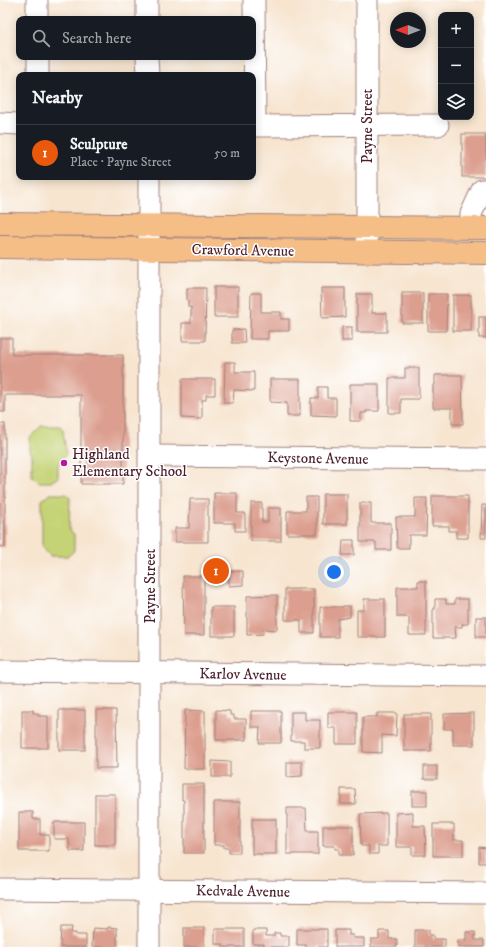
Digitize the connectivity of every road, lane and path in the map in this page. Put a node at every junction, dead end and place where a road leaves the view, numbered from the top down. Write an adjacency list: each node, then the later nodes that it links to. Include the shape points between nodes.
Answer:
1 (37, 0): 5 (street)
2 (147, 0): 6 (street)
3 (254, 0): 7 (street)
4 (367, 0): 18 (street, Payne Street)
5 (37, 16)
6 (147, 16)
7 (254, 16)
8 (38, 60): 11 (street)
9 (147, 60): 12 (street)
10 (254, 60): 13 (street)
11 (38, 72)
12 (148, 72)
13 (255, 72)
14 (0, 124): 15 (street)
15 (16, 124)
16 (438, 125): 18 (street)
17 (256, 126): 18 (street)
18 (367, 126): 23 (street, Payne Street)
19 (149, 180): 22 (street, Payne Street)
20 (486, 190): 24 (street, via 482,190 471,214)
21 (0, 224): 22 (main road, Crawford Avenue)
22 (150, 225): 23 (main road, Crawford Avenue); 26 (street, Payne Street)
23 (367, 227): 24 (main road, Crawford Avenue); 27 (street, Payne Street)
24 (479, 228)
25 (0, 247): 26 (main road, Crawford Avenue)
26 (150, 249): 27 (main road, Crawford Avenue); 29 (street, Payne Street)
27 (367, 251): 28 (main road, Crawford Avenue)
28 (486, 253)
29 (150, 456): 30 (street, Keystone Avenue); 32 (street, Payne Street)
30 (486, 459)
31 (0, 671): 32 (street, Karlov Avenue)
32 (150, 672): 33 (street, Karlov Avenue); 35 (street, Payne Street)
33 (486, 676)
34 (0, 889): 35 (street, Kedvale Avenue)
35 (150, 890): 36 (street, Kedvale Avenue); 37 (street, Payne Street)
36 (486, 893)
37 (150, 947)

